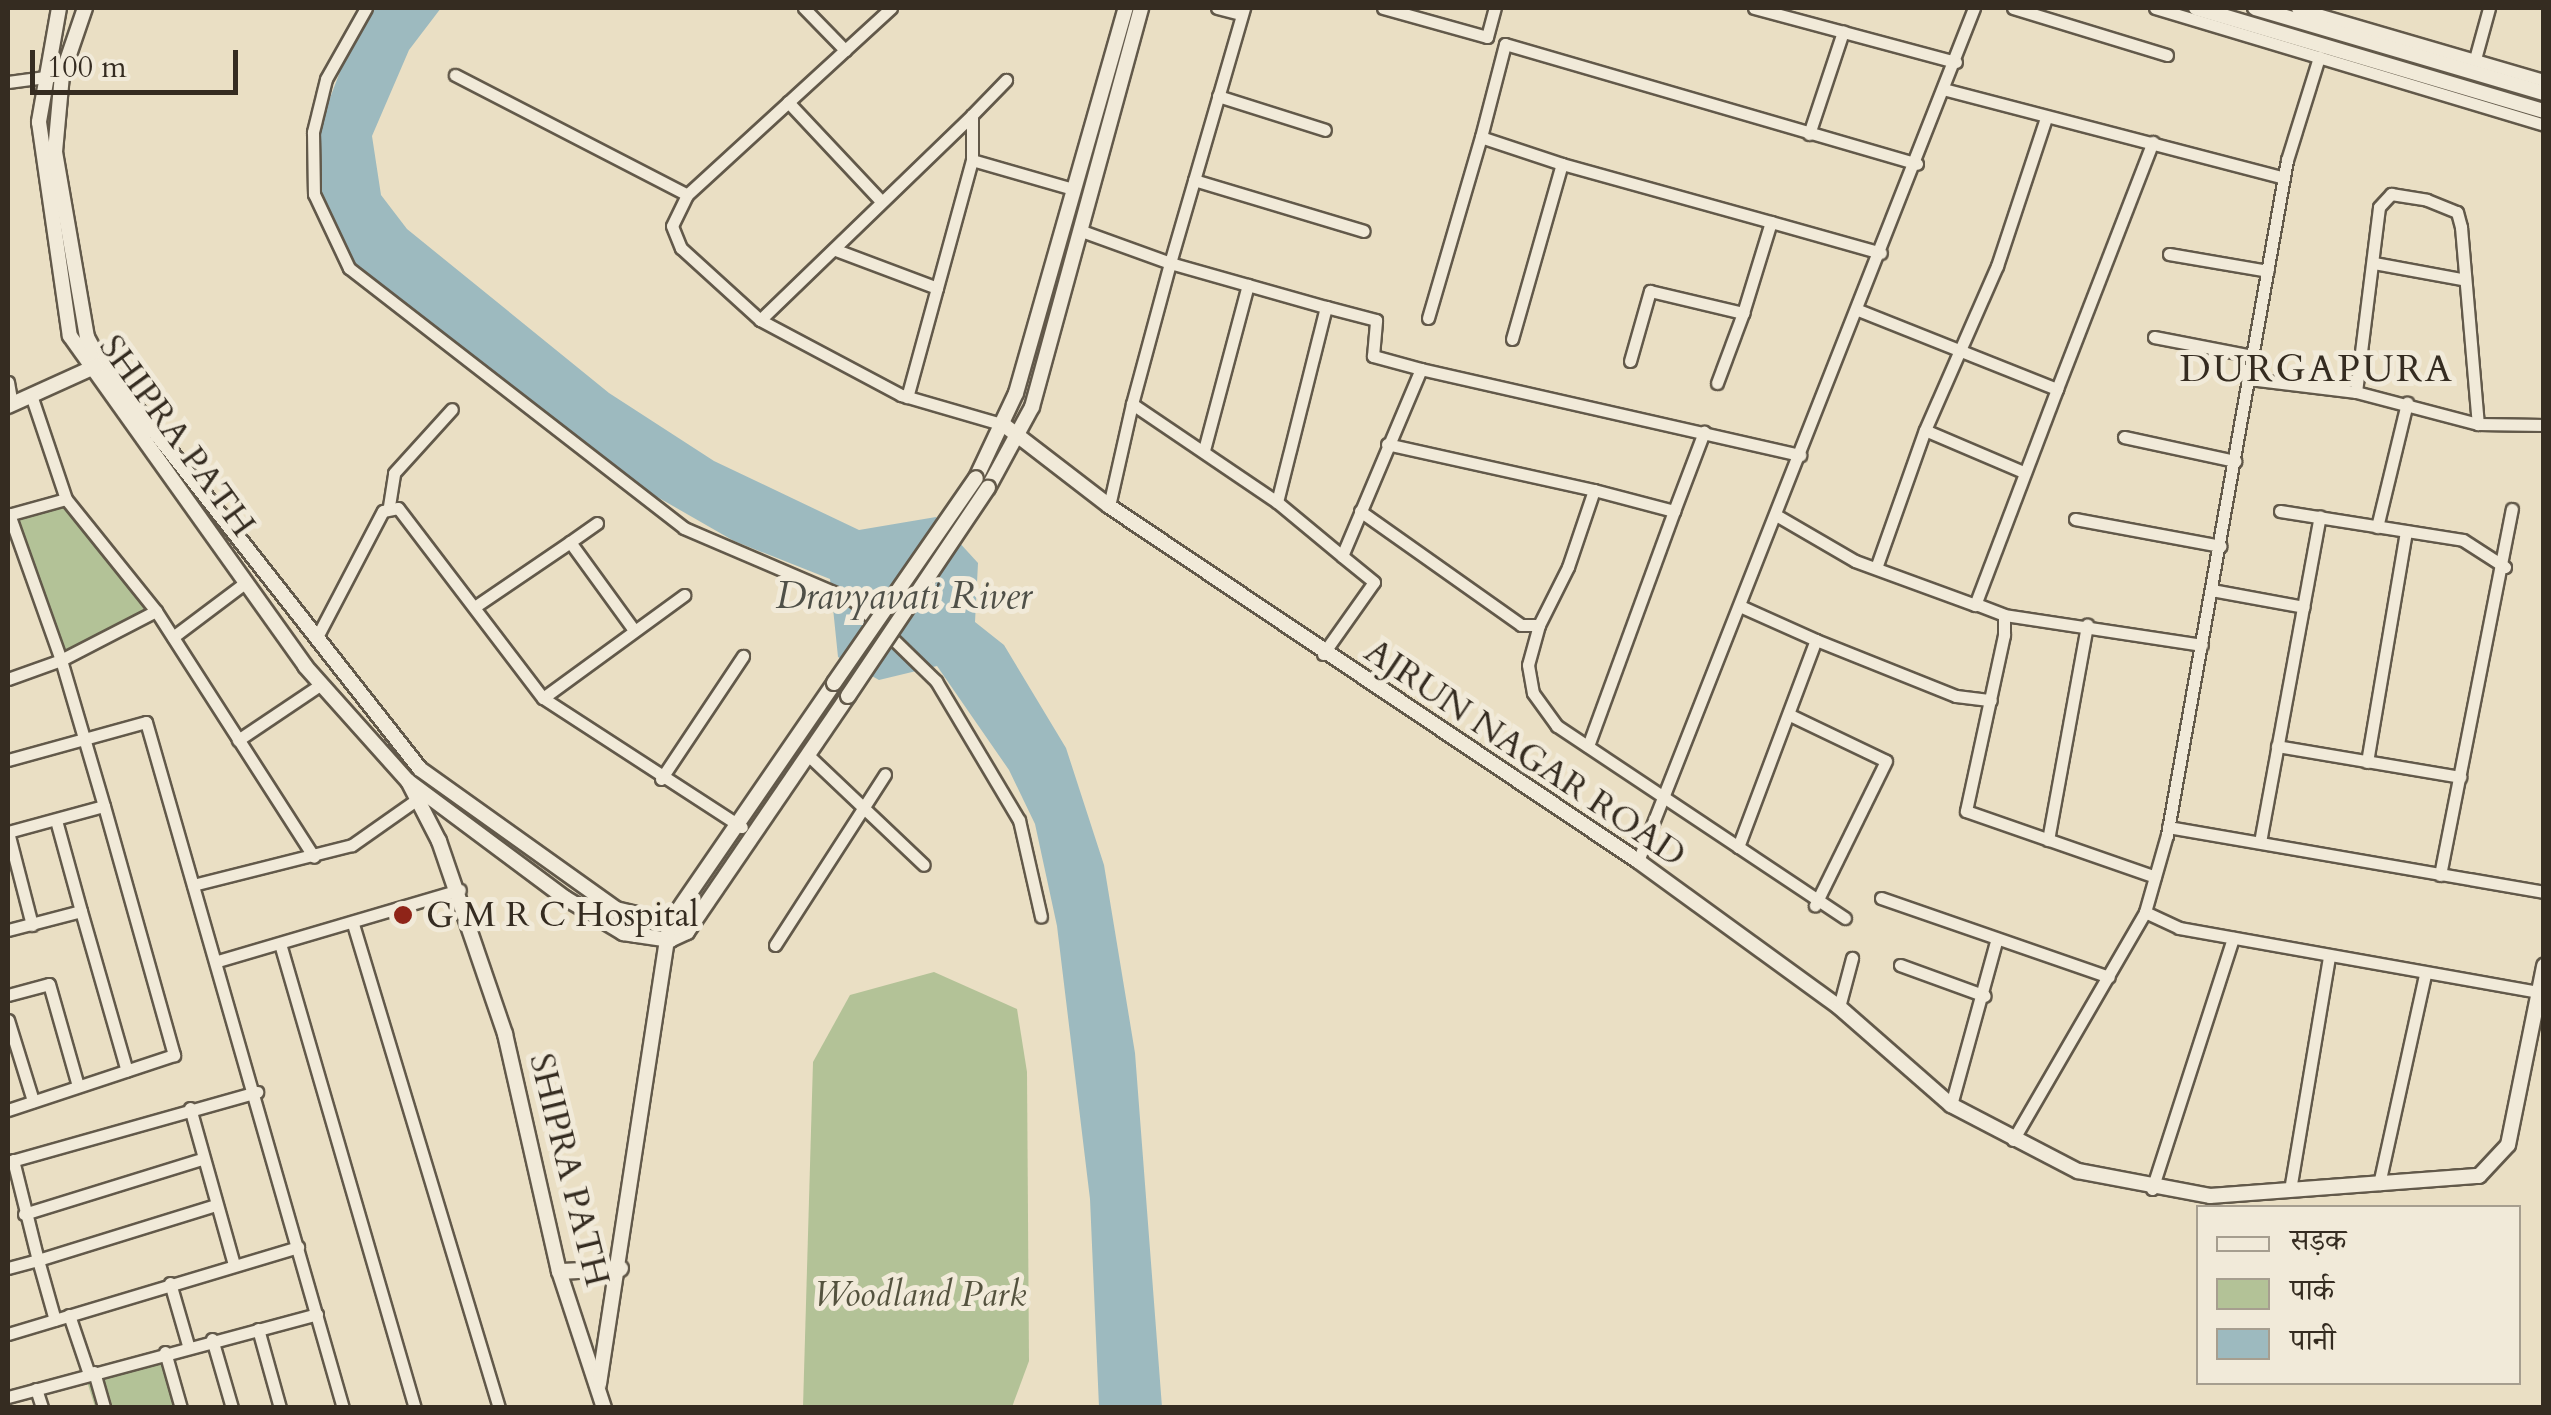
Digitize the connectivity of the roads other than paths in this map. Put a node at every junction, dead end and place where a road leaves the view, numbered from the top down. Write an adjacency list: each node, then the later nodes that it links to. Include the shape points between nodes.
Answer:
1 (59, 8): 31 (street, SHIPRA PATH)
2 (85, 8): 29 (street, SHIPRA PATH)
3 (366, 8): 182 (street, via 326,79 313,132 314,194 349,268 656,509 854,601 936,681 1019,820)
4 (804, 8): 24 (street)
5 (891, 8): 24 (street)
6 (1126, 8): 52 (street)
7 (1141, 8): 56 (street)
8 (1217, 8): 19 (street)
9 (1382, 8): 22 (street)
10 (1495, 8): 22 (street)
11 (1754, 8): 21 (street)
12 (1974, 8): 28 (street)
13 (2013, 8): 25 (street)
14 (2155, 8): 26 (street)
15 (2255, 8): 36 (street)
16 (2297, 8): 20 (street)
17 (2489, 8): 27 (street)
18 (2201, 9): 39 (street)
19 (1243, 11): 37 (street)
20 (2336, 13): 27 (street)
21 (1843, 32): 28 (street); 44 (street)
22 (1487, 38): 23 (street)
23 (1505, 44): 44 (street); 45 (street)
24 (845, 50): 38 (street)
25 (2167, 56)
26 (2319, 57): 42 (street); 50 (street)
27 (2475, 59): 33 (street)
28 (1956, 62): 35 (street)
29 (62, 75): 31 (street); 77 (street, SHIPRA PATH, via 56,152)
30 (456, 75): 53 (street)
31 (42, 78): 34 (street); 77 (street, SHIPRA PATH, via 38,122 58,270 70,336)
32 (1006, 80): 40 (street)
33 (2544, 80)
34 (8, 82)
35 (1947, 90): 41 (street); 49 (street)
36 (2544, 93)
37 (1218, 96): 43 (street); 51 (street)
38 (788, 102): 53 (street); 54 (street)
39 (2544, 111)
40 (972, 115): 47 (street); 54 (street)
41 (2046, 118): 46 (street); 74 (street)
42 (2544, 125)
43 (1325, 130)
44 (1810, 134): 49 (street)
45 (1481, 137): 48 (street); 70 (street)
46 (2152, 142): 50 (street); 82 (street)
47 (972, 160): 52 (street); 66 (street)
48 (1562, 164): 55 (street); 73 (street)
49 (1917, 164): 59 (street)
50 (2284, 178): 63 (street)
51 (1194, 180): 57 (street); 61 (street)
52 (1073, 189): 91 (street)
53 (687, 195): 71 (street, AJRUN NAGAR ROAD, via 672,226 680,248)
54 (881, 201): 58 (street)
55 (1771, 222): 59 (street); 69 (street)
56 (1079, 230): 61 (street); 96 (street)
57 (1364, 232)
58 (836, 250): 66 (street); 71 (street)
59 (1881, 253): 68 (street)
60 (2169, 254): 63 (street)
61 (1170, 262): 65 (street); 87 (street)
62 (2374, 263): 64 (street); 64 (street, via 2380,207 2400,194 2457,212); 83 (street)
63 (2268, 271): 75 (street)
64 (2461, 279): 90 (street)
65 (1248, 284): 67 (street); 98 (street)
66 (938, 288): 85 (street)
67 (1326, 307): 78 (street, via 1376,320 1373,356); 104 (street)
68 (1858, 310): 74 (street); 99 (street)
69 (1743, 313): 76 (street, via 1650,291); 81 (street)
70 (1428, 318)
71 (760, 320): 85 (street, AJRUN NAGAR ROAD)
72 (2154, 338): 75 (street)
73 (1512, 339)
74 (1959, 350): 82 (street); 93 (street)
75 (2253, 356): 79 (street)
76 (1630, 361)
77 (94, 367): 84 (street); 123 (street, SHIPRA PATH); 135 (street, SHIPRA PATH)
78 (1421, 369): 94 (street); 97 (street)
79 (2249, 380): 83 (street); 100 (street)
80 (8, 382): 88 (street)
81 (1718, 383)
82 (2057, 389): 101 (street)
83 (2356, 392): 86 (street)
84 (31, 394): 88 (street); 103 (street)
85 (907, 397): 91 (street, AJRUN NAGAR ROAD)
86 (2407, 403): 90 (street); 116 (street)
87 (1132, 404): 98 (street); 106 (street)
88 (10, 405)
89 (452, 408): 105 (street, via 394,473)
90 (2478, 424): 92 (street)
91 (1004, 425): 96 (street, AJRUN NAGAR ROAD); 164 (street, bridge, via 976,478)
92 (2544, 426)
93 (1924, 430): 101 (street); 122 (street)
94 (1704, 432): 99 (street); 109 (street)
95 (2124, 437): 100 (street)
96 (1018, 438): 106 (street, AJRUN NAGAR ROAD); 151 (street, bridge)
97 (1387, 444): 102 (street); 108 (street)
98 (1204, 450): 104 (street)
99 (1800, 456): 112 (street)
100 (2236, 461): 119 (street)
101 (2021, 471): 126 (street)
102 (1594, 490): 109 (street); 132 (street)
103 (66, 499): 111 (street); 130 (street)
104 (1277, 502): 120 (street)
105 (390, 506): 127 (street); 135 (street)
106 (1108, 506): 139 (street, AJRUN NAGAR ROAD)
107 (2512, 509): 121 (street)
108 (1360, 511): 120 (street); 132 (street, via 1498,612)
109 (1674, 511): 149 (street)
110 (2280, 511): 113 (street)
111 (8, 514): 141 (street)
112 (1776, 515): 122 (street); 128 (street)
113 (2320, 516): 116 (street); 129 (street)
114 (2075, 519): 119 (street)
115 (598, 523): 118 (street)
116 (2377, 527): 117 (street)
117 (2406, 531): 121 (street, via 2463,540); 154 (street)
118 (570, 542): 127 (street); 134 (street)
119 (2222, 546): 124 (street)
120 (1342, 556): 139 (street, via 1374,582)
121 (2505, 567): 156 (street)
122 (1876, 568): 126 (street)
123 (246, 583): 136 (street); 143 (street, SHIPRA PATH)
124 (2216, 591): 129 (street); 138 (street)
125 (684, 595): 134 (street)
126 (1976, 604): 131 (street)
127 (476, 606): 144 (street)
128 (1740, 606): 137 (street); 159 (street)
129 (2304, 607): 150 (street)
130 (156, 611): 136 (street); 141 (street)
131 (2004, 615): 133 (street); 145 (street)
132 (1539, 625): 149 (street, via 1528,665 1533,693)
133 (2087, 625): 138 (street); 167 (street)
134 (634, 630): 144 (street)
135 (317, 637): 153 (street, SHIPRA PATH)
136 (172, 638): 148 (street)
137 (1816, 640): 145 (street, via 1956,696); 146 (street)
138 (2202, 645): 165 (street)
139 (1323, 654): 171 (street, AJRUN NAGAR ROAD)
140 (743, 656): 158 (street)
141 (60, 660): 142 (street); 147 (street)
142 (8, 679)
143 (320, 686): 148 (street); 157 (street, SHIPRA PATH)
144 (543, 698): 158 (street)
145 (1991, 700): 167 (street, via 1966,811)
146 (1790, 715): 169 (street); 179 (street, via 1886,760)
147 (84, 740): 152 (street); 161 (street); 175 (street, via 146,722)
148 (238, 740): 170 (street)
149 (1588, 746): 159 (street)
150 (2277, 746): 154 (street); 168 (street)
151 (809, 756): 162 (street); 189 (street, via 687,932)
152 (8, 760)
153 (411, 760): 157 (street); 184 (street, SHIPRA PATH, via 616,909)
154 (2367, 762): 156 (street)
155 (885, 774): 162 (street)
156 (2460, 777): 173 (street)
157 (408, 780): 160 (street, SHIPRA PATH); 189 (street, via 580,907 623,933)
158 (661, 780): 164 (street)
159 (1664, 797): 169 (street); 171 (street)
160 (416, 800): 170 (street, via 383,828); 176 (street, SHIPRA PATH)
161 (104, 806): 163 (street); 205 (street, via 174,1055)
162 (867, 807): 172 (street); 191 (street)
163 (56, 820): 166 (street); 180 (street)
164 (742, 827): 184 (street)
165 (2168, 827): 168 (street); 174 (street)
166 (8, 832): 186 (street)
167 (2048, 840): 174 (street)
168 (2260, 842): 173 (street)
169 (1738, 847): 179 (street)
170 (314, 857): 175 (street)
171 (1638, 862): 203 (street, AJRUN NAGAR ROAD)
172 (924, 866)
173 (2440, 875): 177 (street)
174 (2155, 877): 181 (street)
175 (193, 884): 195 (street)
176 (460, 890): 185 (street); 225 (street, SHIPRA PATH, via 506,1034)
177 (2544, 892)
178 (1881, 898): 190 (street)
179 (1815, 906): 183 (street)
180 (81, 911): 186 (street); 205 (street)
181 (2144, 912): 188 (street); 199 (street)
182 (1041, 917)
183 (1845, 918)
184 (670, 922): 189 (street)
185 (353, 924): 192 (street); 246 (street)
186 (32, 925): 187 (street)
187 (8, 930)
188 (2233, 938): 193 (street); 216 (street)
189 (670, 940): 224 (street)
190 (1996, 942): 199 (street); 202 (street)
191 (775, 945)
192 (281, 948): 195 (street); 245 (street)
193 (2329, 956): 198 (street); 217 (street)
194 (1852, 958): 203 (street)
195 (218, 961): 207 (street)
196 (1900, 965): 202 (street)
197 (2544, 966): 200 (street, AJRUN NAGAR ROAD)
198 (2425, 974): 200 (street); 215 (street)
199 (2109, 977): 212 (street)
200 (2539, 992): 215 (street, AJRUN NAGAR ROAD, via 2496,1164 2457,1180)
201 (8, 996): 206 (street, via 49,984)
202 (1985, 996): 209 (street)
203 (1838, 1007): 209 (street, AJRUN NAGAR ROAD)
204 (8, 1020): 208 (street)
205 (127, 1071): 206 (street)
206 (78, 1086): 208 (street)
207 (257, 1092): 210 (street); 220 (street)
208 (34, 1101): 211 (street)
209 (1951, 1106): 212 (street, AJRUN NAGAR ROAD)
210 (190, 1108): 213 (street); 214 (street)
211 (8, 1110)
212 (2013, 1140): 216 (street, AJRUN NAGAR ROAD)
213 (202, 1159): 218 (street); 219 (street)
214 (10, 1161): 219 (street)
215 (2379, 1184): 217 (street, AJRUN NAGAR ROAD)
216 (2152, 1189): 217 (street, AJRUN NAGAR ROAD)
217 (2290, 1190)
218 (216, 1205): 221 (street); 222 (street)
219 (24, 1214): 221 (street)
220 (298, 1247): 222 (street); 227 (street)
221 (38, 1260): 223 (street); 229 (street)
222 (234, 1265): 226 (street)
223 (8, 1268)
224 (620, 1268): 225 (main road); 236 (street)
225 (559, 1271): 236 (street, SHIPRA PATH)
226 (170, 1284): 228 (street); 233 (street)
227 (317, 1314): 230 (street); 244 (street)
228 (69, 1315): 229 (street); 235 (street)
229 (55, 1320): 231 (street)
230 (258, 1329): 232 (street); 243 (street)
231 (8, 1334)
232 (212, 1339): 233 (street); 242 (street)
233 (188, 1345): 234 (street)
234 (165, 1352): 235 (street); 241 (street)
235 (92, 1373): 237 (street); 240 (street)
236 (599, 1386): 247 (street, SHIPRA PATH)
237 (36, 1389): 238 (street); 239 (street)
238 (8, 1397)
239 (42, 1408)
240 (104, 1408)
241 (181, 1408)
242 (232, 1408)
243 (280, 1408)
244 (344, 1408)
245 (415, 1408)
246 (499, 1408)
247 (604, 1408)

